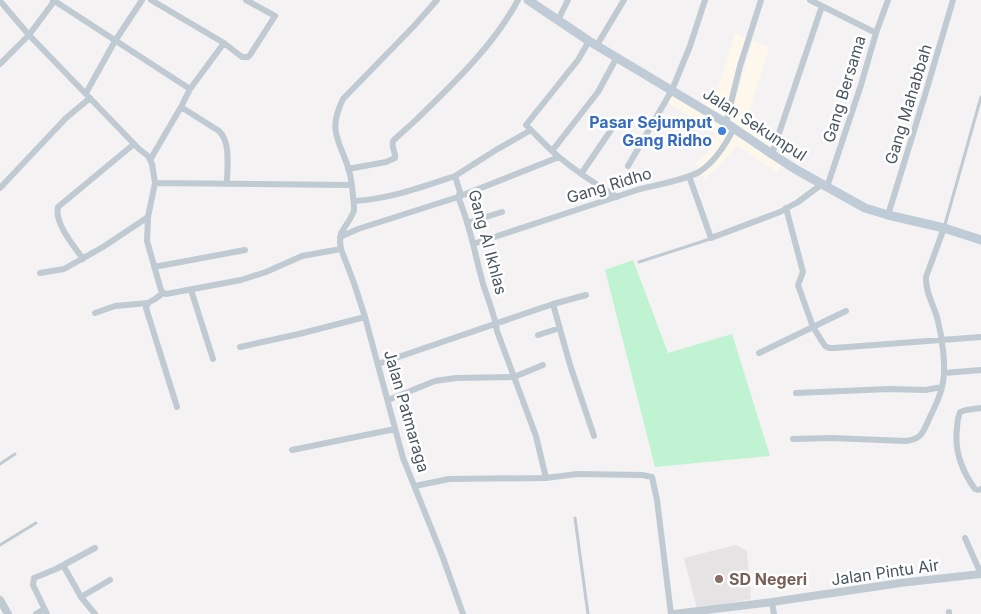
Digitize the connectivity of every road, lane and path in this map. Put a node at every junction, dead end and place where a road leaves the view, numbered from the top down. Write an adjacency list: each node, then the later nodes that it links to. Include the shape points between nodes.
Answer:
1 (54, 0): 19 (street); 20 (street)
2 (142, 0): 20 (street)
3 (151, 0): 21 (street)
4 (246, 0): 21 (street, via 275,16 248,57 242,57)
5 (437, 0): 39 (street, via 343,99 334,123)
6 (518, 0): 39 (street, via 479,55 393,141 395,158)
7 (528, 0): 17 (main road, Jalan Sekumpul)
8 (568, 0): 17 (street)
9 (624, 0): 22 (street)
10 (705, 0): 26 (street)
11 (761, 0): 30 (street, Gang Ridho, via 740,66)
12 (810, 0): 16 (street)
13 (888, 0): 18 (street, Gang Bersama)
14 (953, 0): 54 (street, Gang Mahabbah)
15 (0, 1): 19 (street)
16 (822, 6): 18 (street); 35 (street)
17 (558, 20): 22 (main road, Jalan Sekumpul)
18 (876, 33): 46 (street, Gang Bersama, via 861,85)
19 (29, 35): 24 (street); 27 (street)
20 (115, 41): 25 (street); 27 (street)
21 (224, 43): 25 (street)
22 (593, 43): 23 (main road, Jalan Sekumpul); 31 (street, via 526,125)
23 (617, 57): 26 (main road, Jalan Sekumpul); 34 (street, via 598,92)
24 (0, 64)
25 (190, 89): 29 (street)
26 (672, 90): 30 (main road, Jalan Sekumpul); 38 (street)
27 (88, 96): 33 (street); 47 (street)
28 (981, 97): 57 (lane)
29 (181, 108): 37 (street); 44 (street, via 224,135)
30 (730, 125): 35 (main road, Jalan Sekumpul); 42 (street, Gang Ridho, via 724,146 703,169)
31 (531, 130): 34 (street); 41 (street, Gang Al Ikhlas)
32 (611, 130): 40 (street)
33 (134, 144): 37 (street); 65 (street, via 58,207 59,222)
34 (552, 151): 36 (street)
35 (772, 154): 46 (main road, Jalan Sekumpul)
36 (559, 157): 40 (street); 48 (street)
37 (150, 160): 43 (street)
38 (628, 166)
39 (348, 169): 45 (street)
40 (581, 174): 49 (street)
41 (455, 176): 48 (street, Gang Al Ikhlas, via 460,192); 50 (street, via 401,193)
42 (689, 176): 49 (street, Gang Ridho); 60 (street)
43 (155, 183): 44 (street); 55 (street)
44 (227, 183): 45 (street)
45 (351, 185): 50 (street)
46 (824, 185): 51 (street); 54 (main road, Jalan Sekumpul, via 864,208)
47 (0, 188)
48 (458, 197): 56 (street, Gang Al Ikhlas); 58 (street)
49 (617, 197): 62 (street, Gang Ridho)
50 (354, 201): 53 (street)
51 (786, 208): 60 (street); 78 (street, via 803,272 798,285)
52 (502, 212): 56 (street)
53 (352, 215): 58 (street); 59 (street)
54 (888, 215): 57 (main road, Jalan Sekumpul)
55 (148, 217): 65 (street); 67 (street, via 147,241)
56 (467, 223): 62 (street, Gang Al Ikhlas)
57 (944, 228): 61 (main road, Jalan Sekumpul); 82 (street, via 926,276 927,291)
58 (358, 229): 59 (street)
59 (340, 237): 63 (street, Jalan Patmaraga)
60 (711, 238): 66 (lane)
61 (981, 240)
62 (474, 244): 77 (street, Gang Al Ikhlas)
63 (341, 249): 69 (street, via 302,256 241,280); 76 (street, Jalan Patmaraga)
64 (245, 250): 67 (street)
65 (83, 259): 68 (street, via 64,269)
66 (639, 262)
67 (154, 267): 70 (street)
68 (40, 273)
69 (191, 290): 70 (street); 85 (street)
70 (163, 293): 72 (street)
71 (586, 295): 73 (street)
72 (148, 303): 75 (street, via 115,306); 94 (street, via 146,311)
73 (553, 304): 77 (street); 79 (street)
74 (846, 311): 78 (street)
75 (95, 313)
76 (365, 317): 83 (street); 86 (street, Jalan Patmaraga)
77 (496, 323): 86 (street); 90 (street, Gang Al Ikhlas)
78 (814, 327): 82 (street, via 823,344 829,348); 84 (street)
79 (560, 328): 80 (street); 97 (street)
80 (538, 335)
81 (981, 337): 82 (street)
82 (942, 340): 89 (street)
83 (240, 347)
84 (759, 353)
85 (213, 359)
86 (378, 364): 93 (street, Jalan Patmaraga)
87 (543, 365): 90 (street)
88 (981, 370): 89 (street)
89 (944, 372): 91 (street)
90 (514, 377): 93 (street, via 444,379); 102 (street, Gang Al Ikhlas, via 536,436)
91 (942, 387): 92 (street); 98 (street, via 934,410 920,436 914,440)
92 (796, 393)
93 (388, 400): 96 (street, Jalan Patmaraga)
94 (177, 407)
95 (981, 408): 104 (street, via 960,412 956,431 962,467 975,489)
96 (395, 429): 99 (street); 103 (street, Jalan Patmaraga)
97 (594, 436)
98 (793, 438)
99 (292, 450)
100 (14, 454): 101 (lane)
101 (0, 464)
102 (546, 478): 103 (street, via 449,480); 122 (street, via 578,474 652,477)
103 (415, 486): 120 (street, Jalan Patmaraga)
104 (981, 489)
105 (576, 518): 121 (lane)
106 (36, 523): 108 (lane)
107 (965, 538): 111 (street)
108 (0, 544)
109 (95, 548): 110 (street)
110 (64, 565): 113 (street); 116 (street, via 34,578 33,584)
111 (981, 574): 115 (street, Jalan Pintu Air)
112 (110, 580): 113 (street)
113 (81, 597): 119 (street)
114 (0, 600): 117 (street)
115 (772, 602): 122 (street, Jalan Pintu Air); 123 (street)
116 (46, 612): 118 (street)
117 (8, 614)
118 (36, 614)
119 (95, 614)
120 (463, 614)
121 (588, 614)
122 (672, 614)
123 (774, 614)

